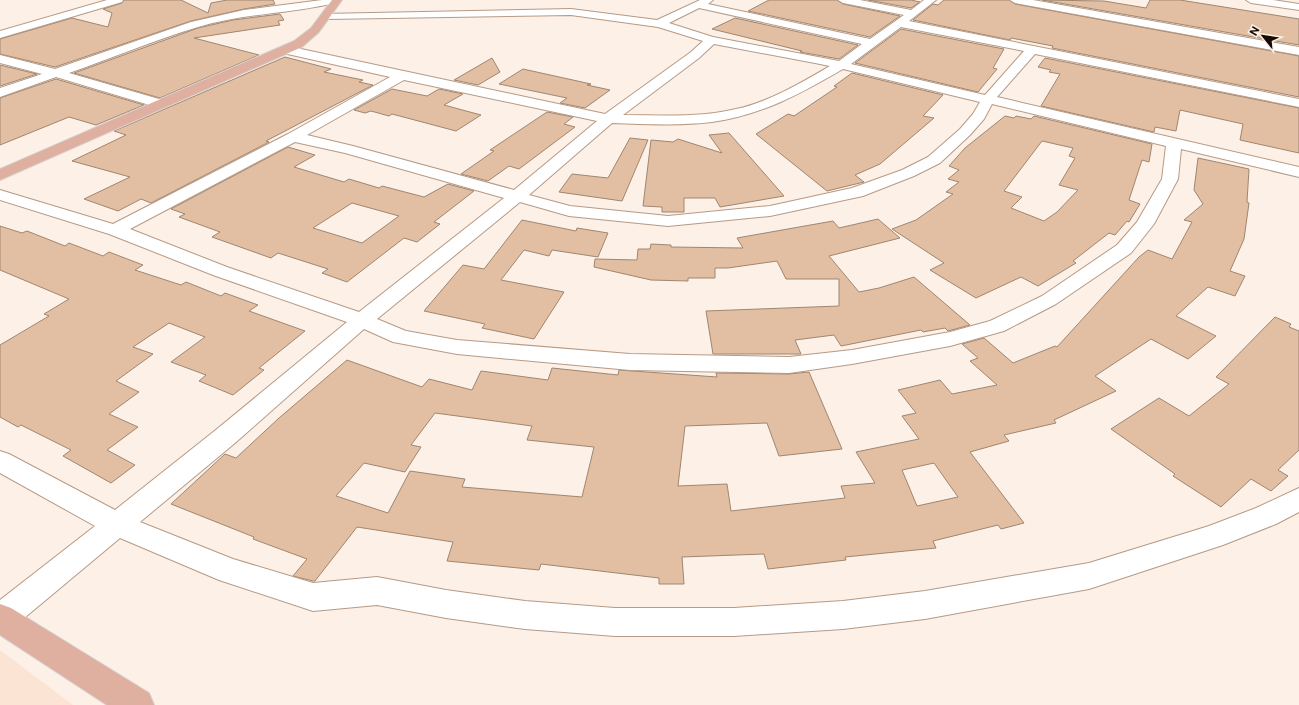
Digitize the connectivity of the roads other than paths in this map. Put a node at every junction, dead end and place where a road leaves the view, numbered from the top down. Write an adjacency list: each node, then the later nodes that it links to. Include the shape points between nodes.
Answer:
1 (118, 0): 19 (street)
2 (336, 0): 16 (main road); 27 (street, via 244,13 195,24)
3 (843, 0): 14 (street)
4 (931, 0): 14 (street)
5 (1015, 0): 24 (street)
6 (1251, 0): 11 (street)
7 (703, 2): 18 (street); 21 (street)
8 (505, 3): 12 (street, via 529,7)
9 (462, 4): 15 (street, via 410,6)
10 (590, 5): 13 (street)
11 (1299, 7)
12 (536, 12): 13 (street); 15 (street)
13 (571, 12): 18 (street)
14 (912, 13): 17 (street)
15 (364, 15): 16 (street)
16 (326, 16): 22 (main road, via 307,37)
17 (900, 23): 21 (street); 23 (street)
18 (659, 24): 20 (street)
19 (0, 35)
20 (711, 40): 26 (street); 33 (street)
21 (873, 43): 26 (street)
22 (287, 50): 28 (street); 32 (main road)
23 (1032, 50): 30 (street); 31 (street)
24 (1299, 51)
25 (0, 59): 27 (street)
26 (840, 66): 30 (street); 33 (street, via 767,104 739,113 681,120)
27 (51, 74): 29 (street); 32 (street, via 82,80)
28 (402, 76): 33 (street); 34 (street)
29 (0, 92)
30 (987, 101): 35 (street); 39 (street, via 979,116 965,132 934,160 885,183 820,202 770,211 668,221 569,211)
31 (1299, 103)
32 (161, 104): 37 (main road)
33 (608, 119): 39 (street)
34 (293, 137): 39 (street, via 348,149); 40 (street)
35 (1174, 144): 36 (street); 41 (street, via 1170,179 1145,224 1124,249 1049,300 997,326 950,339 852,357 789,365 630,362 457,347 401,337)
36 (1299, 172)
37 (0, 175)
38 (0, 195): 40 (street)
39 (516, 197): 41 (street)
40 (115, 230): 41 (street, via 220,271)
41 (362, 320): 44 (street, via 226,436)
42 (0, 462): 44 (street)
43 (1299, 499): 44 (street, via 1266,516 1213,537 1088,576 925,605 843,615 734,622 615,622 525,615 377,591 313,597 229,571)
44 (116, 524): 45 (street)
45 (0, 618): 46 (main road)
46 (137, 705)

